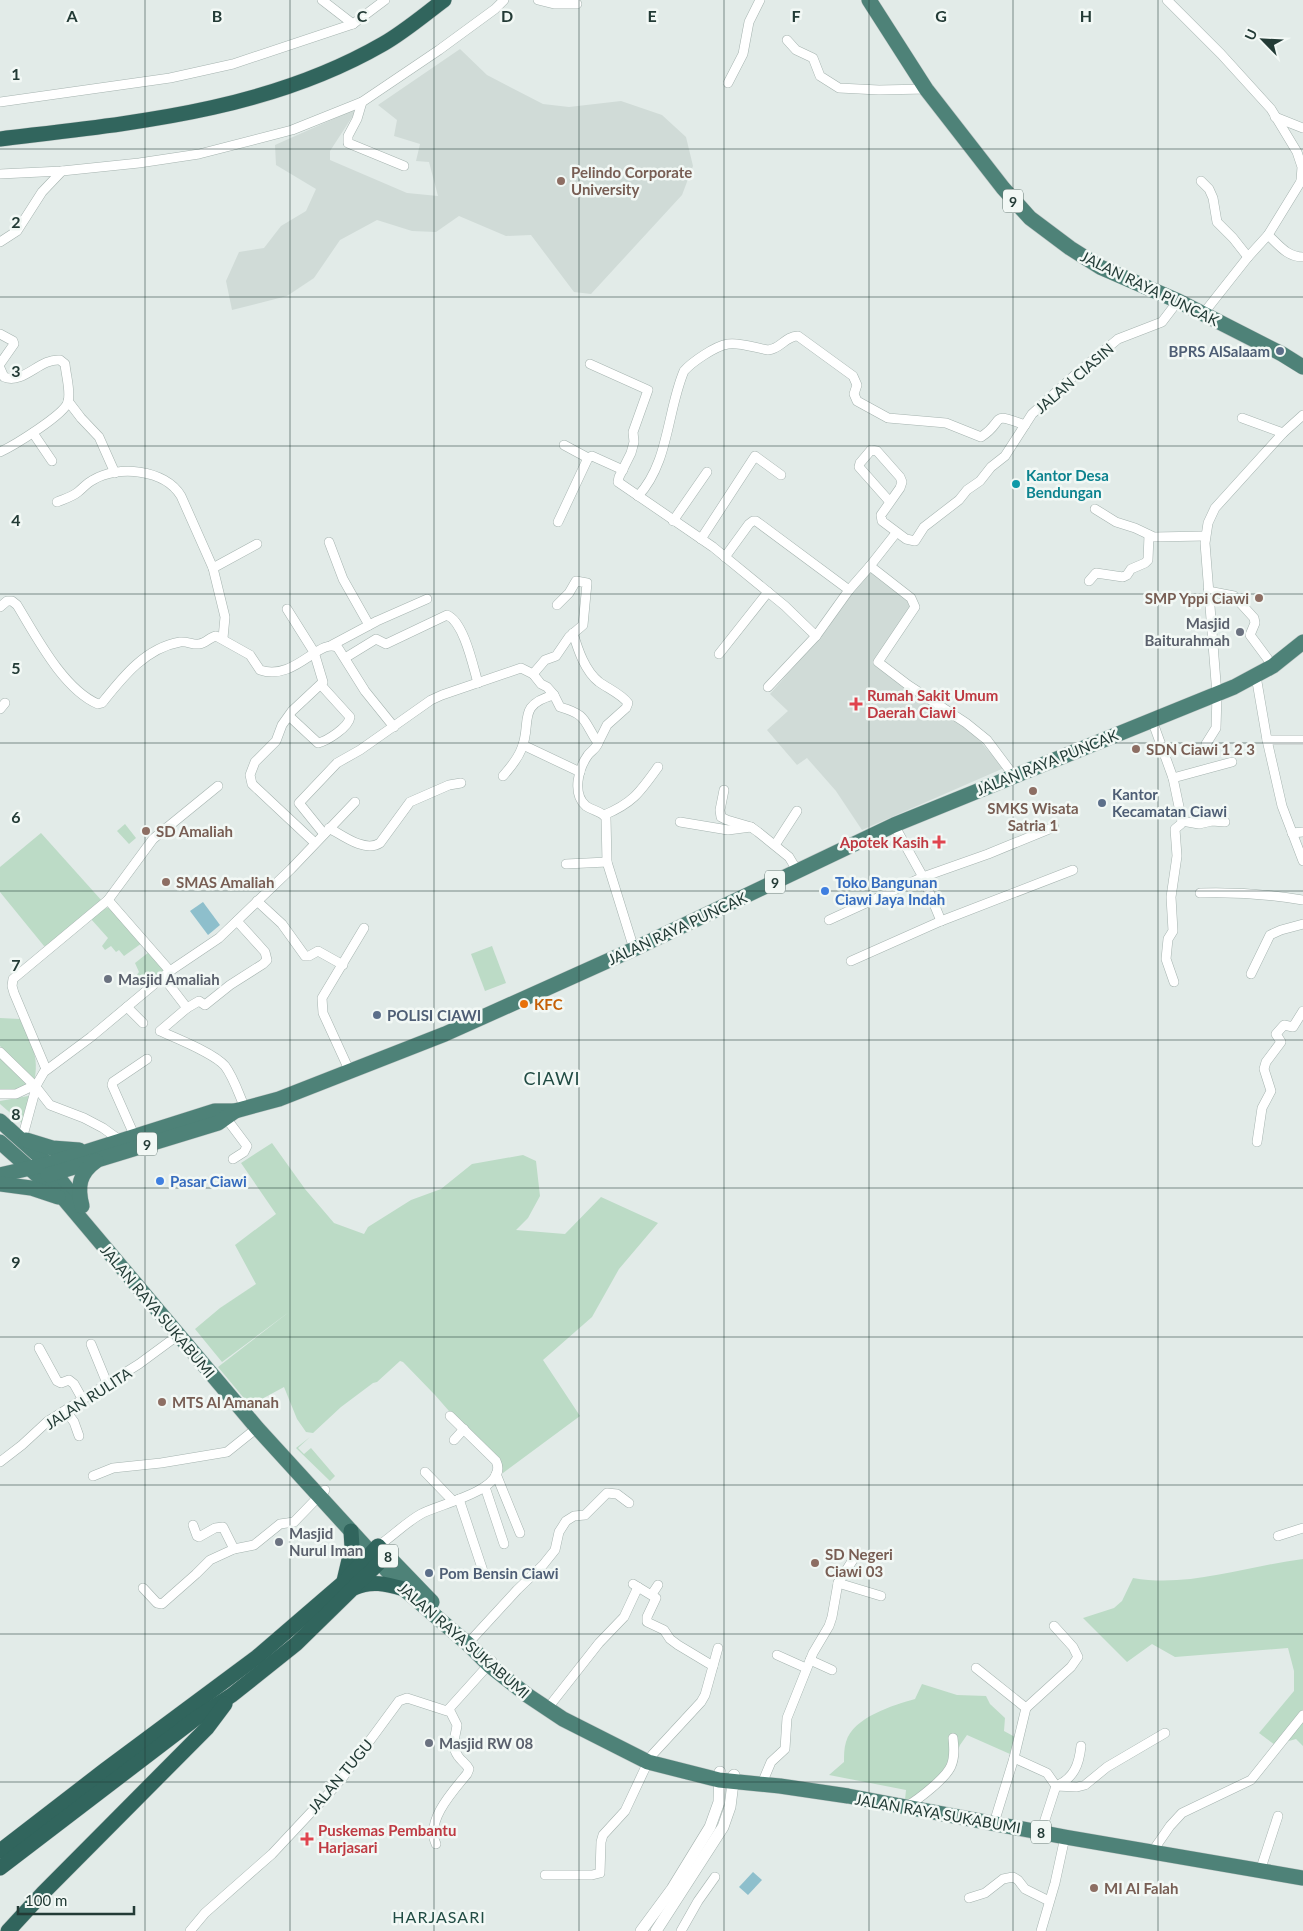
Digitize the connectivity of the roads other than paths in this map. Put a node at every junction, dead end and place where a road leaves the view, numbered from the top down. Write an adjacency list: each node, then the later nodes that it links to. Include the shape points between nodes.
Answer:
1 (322, 0): 10 (street)
2 (385, 0): 10 (street)
3 (444, 0): 18 (highway, via 383,44 325,72 270,93 213,108)
4 (504, 0): 15 (street, via 440,50)
5 (538, 0): 9 (street)
6 (760, 0): 12 (street, via 749,22 745,49)
7 (869, 0): 13 (highway, JALAN RAYA PUNCAK / 9)
8 (1167, 0): 16 (street, via 1221,54)
9 (577, 4)
10 (353, 24): 14 (street, via 200,73)
11 (787, 40): 13 (street, via 796,50 813,58 820,76 839,88)
12 (728, 83)
13 (926, 89): 28 (highway, JALAN RAYA PUNCAK / 9, via 1030,218 1100,267)
14 (0, 102)
15 (362, 102): 19 (street, via 348,143); 20 (street, via 292,130 199,154)
16 (1275, 117): 17 (street); 22 (street, via 1300,158)
17 (1303, 128)
18 (0, 139)
19 (404, 166)
20 (62, 171): 21 (street); 25 (street, via 42,192 19,229)
21 (0, 174)
22 (1302, 179): 24 (street)
23 (1201, 181): 26 (street, via 1213,198 1217,222)
24 (1268, 235): 26 (street); 27 (street, via 1289,255)
25 (0, 242)
26 (1248, 257): 29 (street)
27 (1303, 257)
28 (1178, 300): 29 (highway, JALAN RAYA PUNCAK / 9); 38 (street, JALAN CIASIN, via 1162,322 1114,342 1036,411)
29 (1204, 314): 33 (highway, JALAN RAYA PUNCAK / 9)
30 (0, 334): 31 (street, via 14,344)
31 (0, 364)
32 (590, 364): 45 (street, via 648,390 633,432 631,453)
33 (1303, 367)
34 (0, 368): 35 (street, via 4,377 10,379 46,362 60,360 64,364)
35 (68, 401): 39 (street, via 63,410); 46 (street, via 99,437)
36 (1303, 414): 40 (street)
37 (1242, 418): 40 (street)
38 (1025, 425): 49 (street, via 1000,418 981,437 946,424 888,418 857,401 854,394 857,385 853,376 798,336 789,338 774,350 730,344 708,353 684,372 656,466 647,486); 55 (street, JALAN CIASIN, via 1004,456 959,500 924,527 915,541)
39 (33, 433): 42 (street); 44 (street)
40 (1283, 433): 57 (street, via 1221,501 1208,523)
41 (564, 445): 43 (street)
42 (0, 452)
43 (588, 458): 45 (street, via 592,456); 54 (street)
44 (52, 461)
45 (623, 470): 49 (street, via 618,482)
46 (115, 472): 50 (street, via 92,480 76,494); 63 (street, via 145,473 176,489)
47 (707, 472): 53 (street)
48 (781, 475): 58 (street, via 755,456)
49 (638, 496): 53 (street)
50 (56, 502)
51 (890, 502): 51 (street, via 902,479 873,450 860,467); 55 (street, via 881,518)
52 (1095, 509): 56 (street, via 1111,520)
53 (673, 521): 58 (street)
54 (558, 522)
55 (896, 533): 62 (street)
56 (1148, 535): 57 (street); 64 (street, via 1149,558 1146,563 1132,568 1123,577 1096,573)
57 (1205, 536): 66 (street)
58 (701, 538): 61 (street)
59 (329, 542): 72 (street, via 344,579)
60 (257, 544): 63 (street)
61 (725, 557): 65 (street, via 749,524 756,521); 67 (street)
62 (870, 566): 65 (street); 101 (street, via 911,598 915,607 878,662 987,740)
63 (213, 568): 75 (street, via 225,617)
64 (1089, 581)
65 (848, 590): 74 (street)
66 (1208, 591): 81 (street, via 1234,596 1254,618 1250,635); 88 (street)
67 (768, 592): 74 (street); 79 (street)
68 (427, 599): 72 (street)
69 (557, 605): 73 (street, via 576,581 587,583 584,622)
70 (0, 607): 75 (street, via 12,600 53,663 79,691 98,704 125,673 160,649 180,642 199,644 214,636)
71 (287, 609): 78 (street)
72 (369, 625): 77 (street)
73 (573, 634): 82 (street, via 557,654 545,660); 94 (street, via 579,654 590,672 628,703 607,725)
74 (816, 636): 86 (street)
75 (223, 638): 78 (street, via 250,655 258,668 266,672 291,668 307,660)
76 (1303, 642): 81 (highway, JALAN RAYA PUNCAK / 9)
77 (332, 645): 78 (street); 80 (street)
78 (314, 652): 85 (street)
79 (719, 654)
80 (345, 658): 84 (street, via 376,638 386,644 448,615 464,639); 91 (street, via 365,691)
81 (1273, 666): 83 (highway, JALAN RAYA PUNCAK / 9)
82 (533, 674): 84 (street, via 521,668); 87 (street)
83 (1256, 676): 88 (highway, JALAN RAYA PUNCAK / 9); 92 (street)
84 (478, 683): 91 (street, via 431,700)
85 (321, 685): 89 (street); 89 (street, via 350,717 347,724 318,743)
86 (768, 687)
87 (554, 694): 94 (street, via 561,708 582,717); 96 (street, via 540,698 531,708)
88 (1217, 694): 90 (highway, JALAN RAYA PUNCAK / 9); 95 (street, via 1216,728)
89 (289, 716): 109 (street, via 277,740 255,762 250,775 252,784)
90 (1152, 720): 101 (highway, JALAN RAYA PUNCAK / 9); 102 (street)
91 (394, 727): 117 (street, via 338,764 299,803)
92 (1267, 740): 93 (street); 119 (street, via 1282,806)
93 (1303, 740)
94 (598, 743): 99 (street, via 586,757)
95 (1206, 744)
96 (523, 746): 99 (street); 100 (street)
97 (1232, 762): 102 (street)
98 (658, 767): 110 (street, via 633,799)
99 (580, 772): 110 (street, via 580,799)
100 (503, 776)
101 (1014, 776): 114 (highway, JALAN RAYA PUNCAK / 9)
102 (1173, 778): 111 (street)
103 (461, 783): 117 (street, via 410,802 376,846 362,845)
104 (218, 786): 129 (street, via 153,840)
105 (724, 790): 115 (street, via 721,817)
106 (355, 802): 117 (street)
107 (295, 807): 109 (street)
108 (797, 811): 121 (street)
109 (286, 815): 120 (street)
110 (604, 815): 123 (street)
111 (1182, 821): 113 (street, via 1199,824); 142 (street, via 1176,829 1177,856 1171,897 1173,931 1168,940 1166,959)
112 (680, 822): 115 (street, via 728,830)
113 (1225, 822)
114 (894, 825): 126 (highway, JALAN RAYA PUNCAK / 9); 127 (street)
115 (751, 827): 121 (street)
116 (1054, 827): 127 (street)
117 (326, 831): 120 (street)
118 (1303, 832): 119 (street)
119 (1292, 833): 122 (street)
120 (315, 843): 131 (street)
121 (775, 845): 126 (street, via 789,857)
122 (1303, 860)
123 (607, 862): 124 (street); 137 (street)
124 (566, 864)
125 (1073, 870): 134 (street)
126 (798, 872): 137 (highway, JALAN RAYA PUNCAK / 9)
127 (923, 877): 132 (street); 134 (street)
128 (1200, 893): 130 (street, via 1267,894)
129 (108, 900): 141 (street); 149 (street, via 12,981 14,994)
130 (1303, 900)
131 (257, 901): 133 (street); 139 (street, via 282,924 305,956 318,951)
132 (828, 920)
133 (237, 921): 141 (street); 144 (street, via 265,952 267,960 205,1005 199,1001)
134 (941, 921): 138 (street)
135 (1303, 924): 140 (street, via 1270,935)
136 (364, 928): 139 (street)
137 (634, 949): 150 (highway, JALAN RAYA PUNCAK / 9)
138 (851, 961)
139 (343, 965): 150 (street, via 324,994 322,1008)
140 (1251, 974)
141 (167, 975): 143 (street); 144 (street)
142 (1174, 982)
143 (127, 1007): 146 (street); 149 (street)
144 (187, 1008): 153 (street, via 160,1031 222,1063 230,1074)
145 (1303, 1011): 158 (street, via 1293,1028 1284,1025 1276,1033 1281,1042 1264,1069 1271,1091 1262,1108)
146 (143, 1023)
147 (0, 1052): 151 (street)
148 (147, 1059): 156 (street, via 112,1085)
149 (46, 1070): 151 (street)
150 (350, 1072): 153 (highway, JALAN RAYA PUNCAK / 9)
151 (36, 1086): 152 (street, via 16,1094); 155 (street); 156 (street, via 53,1108 84,1118)
152 (0, 1094)
153 (235, 1112): 156 (highway, 9, via 215,1111); 159 (highway, 9, via 218,1123); 160 (street, via 247,1146)
154 (0, 1121): 155 (highway)
155 (22, 1139): 159 (highway); 161 (highway)
156 (128, 1139): 159 (highway, 9)
157 (0, 1142): 162 (highway)
158 (1257, 1142)
159 (92, 1155): 161 (highway, 9); 166 (highway, via 80,1182)
160 (233, 1159)
161 (52, 1168): 162 (highway, 9); 166 (highway, 8)
162 (34, 1173): 163 (highway, 9); 164 (highway, 9); 165 (highway, 8)
163 (0, 1175)
164 (0, 1183): 165 (highway, via 31,1188)
165 (64, 1199): 167 (highway, JALAN RAYA SUKABUMI / 8)
166 (82, 1207): 183 (highway, JALAN RAYA SUKABUMI / 8)
167 (177, 1336): 170 (street, JALAN RULITA); 174 (highway, JALAN RAYA SUKABUMI / 8)
168 (91, 1344): 170 (street)
169 (39, 1348): 171 (street, via 57,1381 73,1382)
170 (107, 1383): 171 (street, JALAN RULITA)
171 (83, 1400): 172 (street, JALAN RULITA)
172 (66, 1411): 176 (street); 178 (street, JALAN RULITA, via 48,1421)
173 (450, 1416): 175 (street)
174 (257, 1428): 181 (street, via 227,1452 113,1468); 183 (highway, JALAN RAYA SUKABUMI / 8)
175 (464, 1429): 177 (street); 180 (street, via 496,1461 499,1469)
176 (79, 1436)
177 (454, 1440)
178 (0, 1462)
179 (426, 1472): 184 (street)
180 (496, 1474): 182 (street); 189 (street)
181 (93, 1476)
182 (485, 1488): 184 (street); 191 (street)
183 (322, 1493): 188 (highway, JALAN RAYA SUKABUMI / 8); 192 (street, via 294,1522 280,1524 254,1545); 193 (highway, JALAN RAYA SUKABUMI / 8)
184 (456, 1500): 193 (street, via 412,1519); 195 (street)
185 (629, 1503): 204 (street, via 618,1494 607,1494 585,1515 566,1521 559,1532 555,1550)
186 (193, 1525): 192 (street, via 199,1537 223,1527)
187 (1303, 1528): 190 (street)
188 (351, 1531): 193 (highway, JALAN RAYA SUKABUMI / 8); 198 (highway)
189 (520, 1533)
190 (1278, 1536)
191 (504, 1544)
192 (234, 1549): 199 (street, via 210,1560 162,1604)
193 (379, 1554): 198 (highway); 200 (highway, JALAN RAYA SUKABUMI / 8); 204 (highway, JALAN RAYA SUKABUMI / 8)
194 (856, 1555): 196 (street)
195 (483, 1571)
196 (838, 1583): 202 (street); 208 (street, via 832,1617)
197 (658, 1585): 201 (street)
198 (348, 1586): 200 (highway, via 381,1583); 212 (highway, via 296,1644); 232 (highway)
199 (143, 1588)
200 (404, 1589): 204 (highway, JALAN RAYA SUKABUMI / 8)
201 (652, 1594): 209 (street, via 656,1599 647,1622 664,1630 678,1645); 213 (street, via 636,1585 624,1617)
202 (881, 1596)
203 (1054, 1626): 214 (street, via 1078,1657)
204 (471, 1642): 207 (highway, JALAN RAYA SUKABUMI / 8)
205 (718, 1648): 209 (street)
206 (777, 1655): 208 (street)
207 (491, 1662): 213 (highway, JALAN RAYA SUKABUMI / 8); 215 (street); 221 (highway, JALAN RAYA SUKABUMI / 8, via 527,1695 564,1720)
208 (808, 1664): 211 (street); 223 (street, via 787,1718 785,1749 771,1762)
209 (713, 1666): 221 (street, via 701,1702)
210 (976, 1668): 214 (street)
211 (832, 1670)
212 (232, 1695): 234 (highway, via 195,1719); 241 (highway, via 206,1728)
213 (551, 1704): 221 (highway, JALAN RAYA SUKABUMI / 8)
214 (1026, 1708): 220 (street)
215 (449, 1709): 231 (street, via 457,1724 454,1748 469,1769 435,1820 433,1836); 242 (street, JALAN TUGU, via 442,1710 405,1698 399,1701 330,1792 272,1854 205,1913)
216 (1303, 1715): 233 (street, via 1251,1780 1182,1813)
217 (1165, 1733): 225 (street, via 1107,1768 1085,1786)
218 (953, 1738): 226 (street, via 950,1768 921,1798)
219 (1082, 1746): 225 (street, via 1077,1769 1064,1783)
220 (1014, 1758): 225 (street, via 1047,1773); 228 (street)
221 (650, 1759): 222 (highway, JALAN RAYA SUKABUMI / 8); 236 (street, via 625,1811 603,1835 600,1872 592,1875)
222 (727, 1777): 223 (highway, JALAN RAYA SUKABUMI / 8); 224 (highway, JALAN RAYA SUKABUMI / 8); 243 (street, via 710,1827 672,1889); 244 (street, via 730,1808 723,1827)
223 (762, 1781): 224 (highway, JALAN RAYA SUKABUMI / 8)
224 (780, 1786): 226 (highway, JALAN RAYA SUKABUMI / 8)
225 (1056, 1786): 229 (street)
226 (907, 1807): 228 (highway, JALAN RAYA SUKABUMI / 8)
227 (1278, 1816): 235 (street)
228 (994, 1823): 229 (highway, JALAN RAYA SUKABUMI / 8)
229 (1041, 1832): 230 (highway, JALAN RAYA SUKABUMI / 8)
230 (1065, 1837): 233 (highway, JALAN RAYA SUKABUMI / 8); 240 (street)
231 (436, 1844)
232 (0, 1851)
233 (1152, 1852): 235 (highway, JALAN RAYA SUKABUMI / 8)
234 (0, 1868)
235 (1260, 1871): 238 (highway, JALAN RAYA SUKABUMI / 8)
236 (546, 1875)
237 (715, 1877): 245 (street)
238 (1303, 1878)
239 (968, 1898): 240 (street, via 985,1893 1003,1879 1012,1877)
240 (1049, 1901): 246 (street)
241 (8, 1931)
242 (190, 1931)
243 (640, 1931)
244 (656, 1931)
245 (681, 1931)
246 (1041, 1931)

